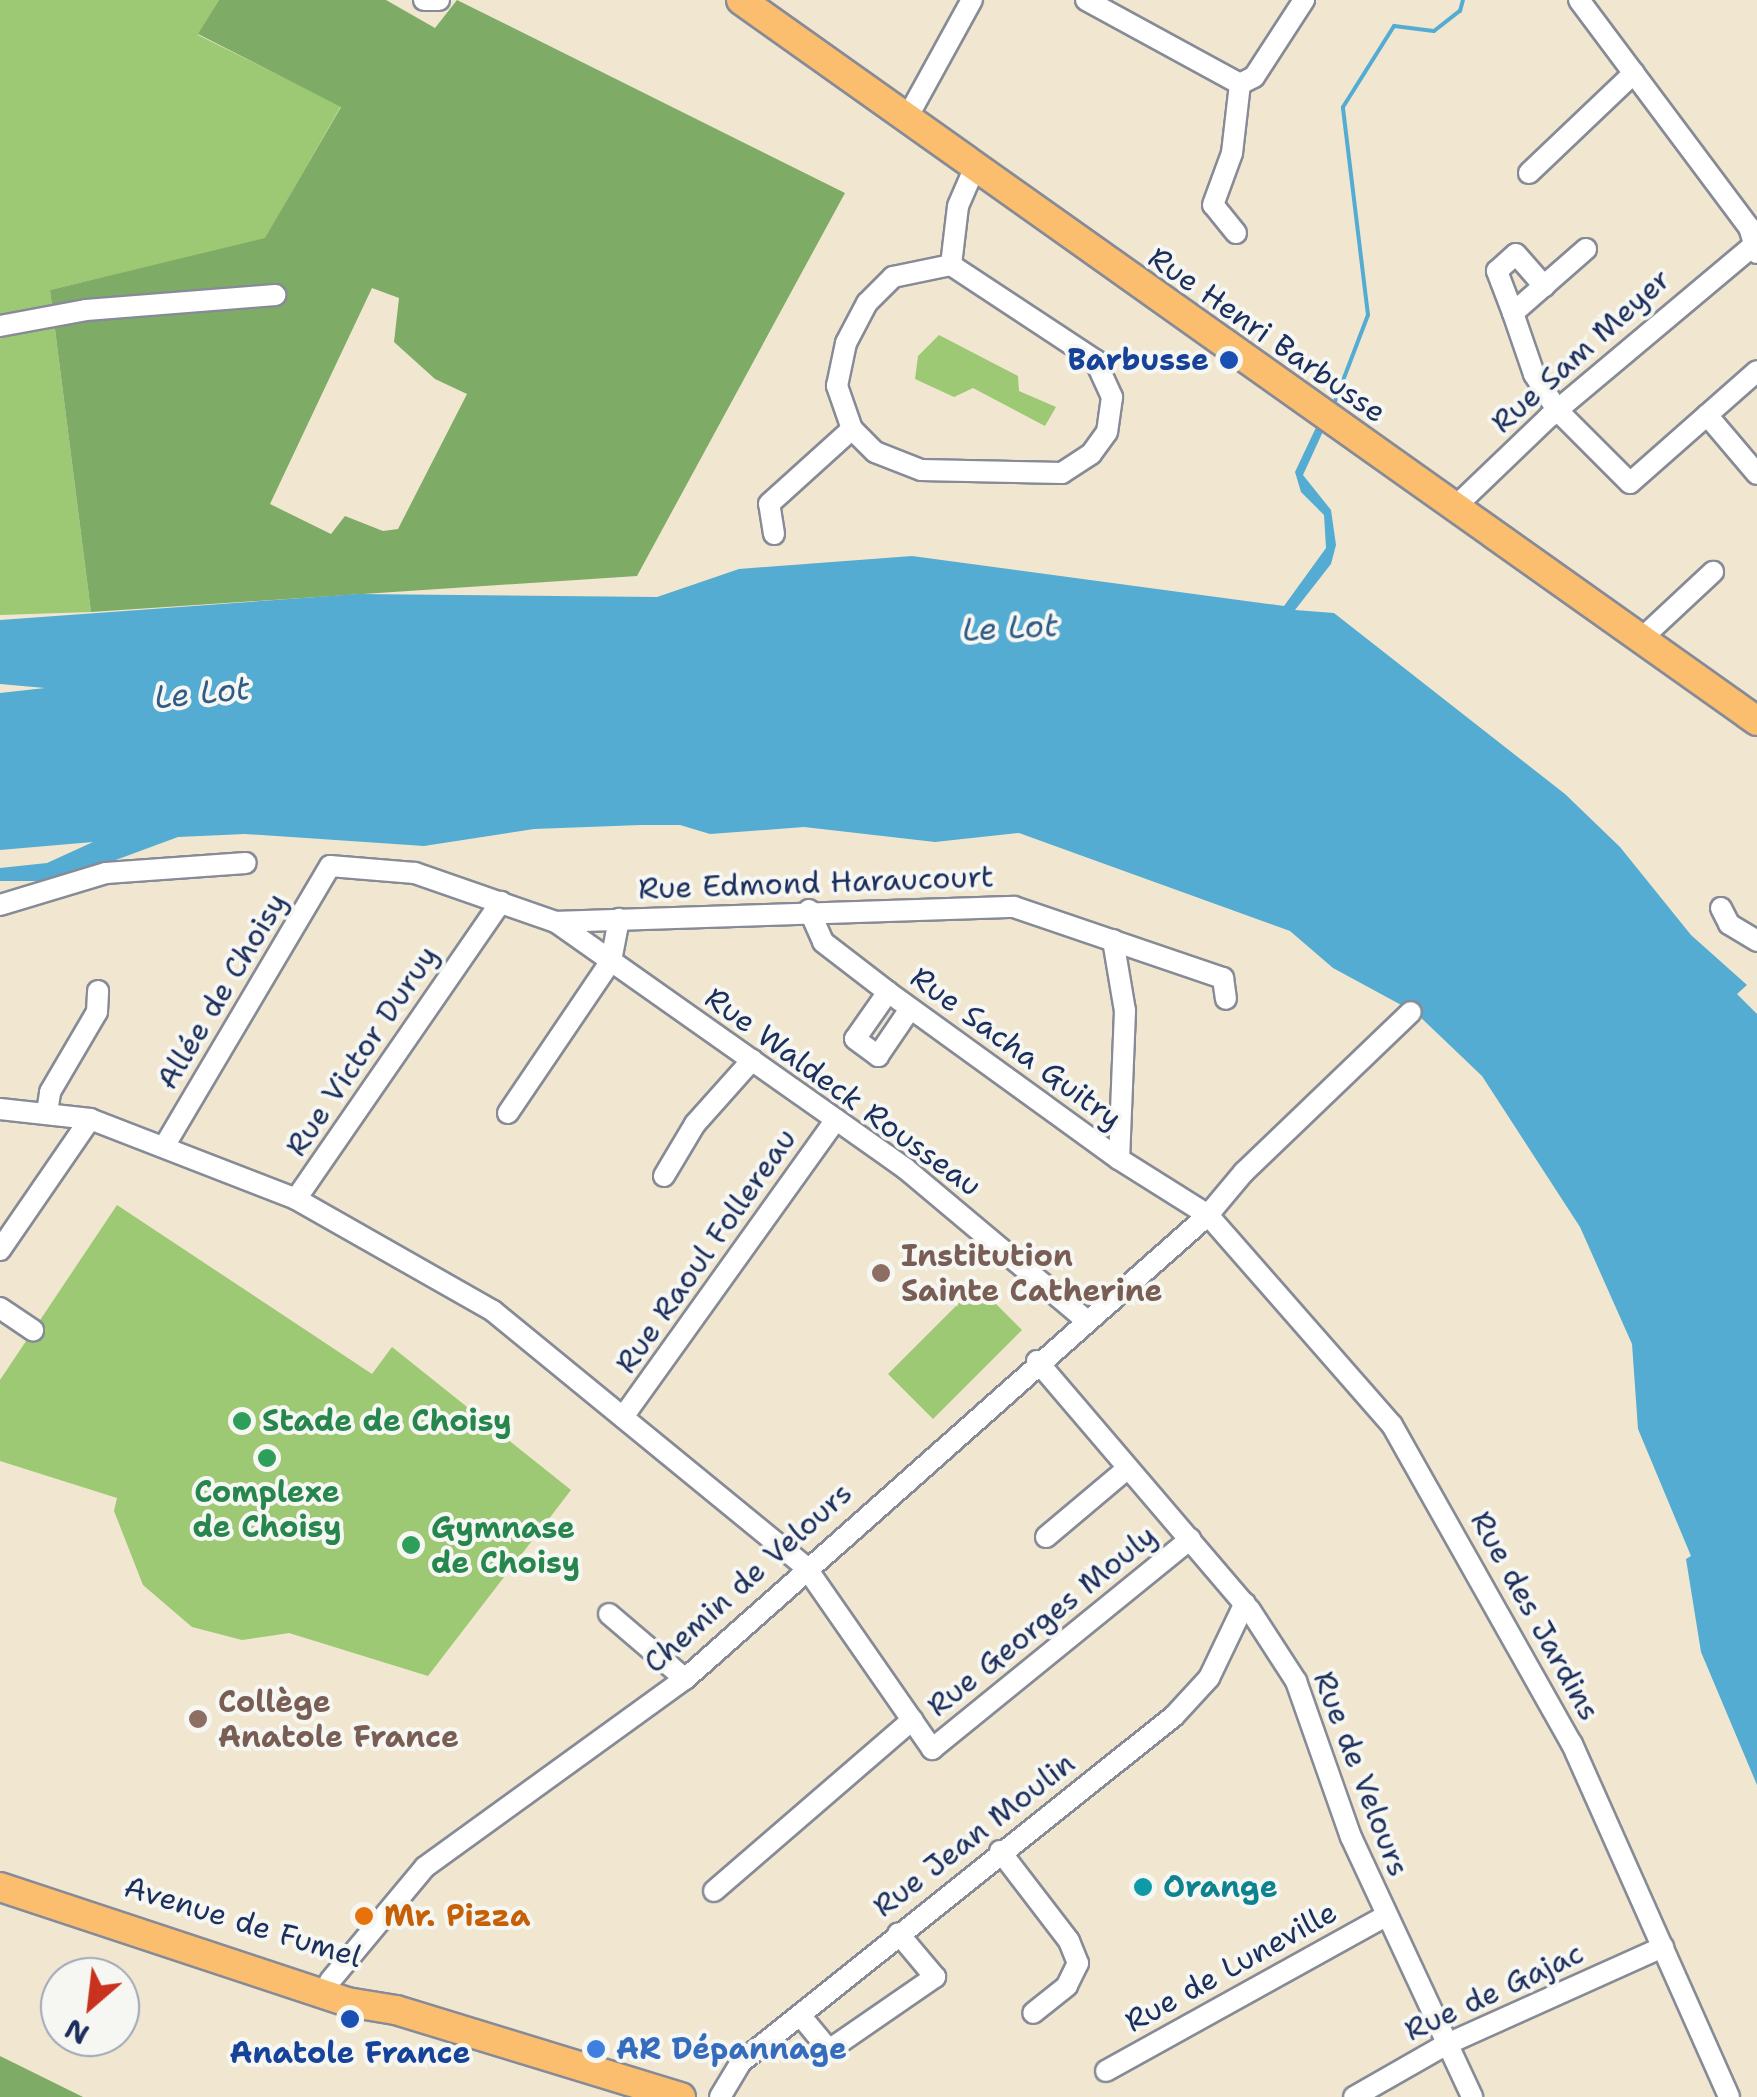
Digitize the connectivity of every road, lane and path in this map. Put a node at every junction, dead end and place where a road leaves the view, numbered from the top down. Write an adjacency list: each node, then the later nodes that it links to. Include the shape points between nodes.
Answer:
1 (424, 0): 2 (street)
2 (438, 0)
3 (740, 0): 10 (main road, Rue Henri Barbusse)
4 (972, 0): 10 (street)
5 (1086, 0): 9 (street)
6 (1304, 0): 9 (street, via 1254,76)
7 (1579, 0): 8 (street)
8 (1634, 72): 12 (street); 15 (street, via 1750,227)
9 (1240, 84): 13 (street, via 1232,153 1213,205)
10 (908, 118): 11 (main road, Rue Henri Barbusse)
11 (974, 169): 16 (street, via 958,206); 26 (main road, Rue Henri Barbusse)
12 (1530, 173)
13 (1236, 233)
14 (1586, 249): 17 (street)
15 (1755, 249): 22 (street, Rue Sam Meyer)
16 (952, 265): 24 (street, via 893,277 868,303 846,344 838,386); 24 (street, via 1095,360 1112,397 1107,432 1092,454 1062,473 1037,474 921,470 876,452)
17 (1544, 286): 19 (street); 19 (street, via 1516,254 1497,271)
18 (275, 295): 20 (street, via 86,310)
19 (1513, 313): 22 (street, via 1534,374)
20 (0, 326)
21 (1757, 371): 23 (street)
22 (1557, 410): 23 (street, via 1630,483); 26 (street, Rue Sam Meyer)
23 (1707, 415): 25 (street)
24 (852, 428): 27 (street, via 769,504)
25 (1757, 474)
26 (1454, 508): 29 (main road, Rue Henri Barbusse)
27 (774, 534)
28 (1713, 572): 29 (street)
29 (1640, 640): 30 (main road, Rue Henri Barbusse)
30 (1757, 722)
31 (246, 863): 34 (street, via 106,873)
32 (330, 866): 33 (street, Rue Edmond Haraucourt, via 415,872); 53 (street, Allée de Choisy)
33 (501, 902): 38 (street, Rue Edmond Haraucourt); 56 (street, Rue Victor Duruy)
34 (0, 905)
35 (1721, 908): 40 (street, via 1730,924)
36 (809, 910): 37 (street, Rue Edmond Haraucourt); 39 (street, Rue Edmond Haraucourt, via 1014,907); 43 (street, Rue Sacha Guitry, via 824,942)
37 (619, 919): 38 (street, Rue Edmond Haraucourt); 41 (street)
38 (556, 922): 41 (street, Rue Waldeck Rousseau)
39 (1113, 940): 44 (street, Rue Edmond Haraucourt, via 1223,978); 54 (street, via 1125,1011)
40 (1757, 941)
41 (611, 961): 47 (street, Rue Waldeck Rousseau); 50 (street)
42 (98, 990): 49 (street, via 98,1012 50,1092)
43 (888, 992): 45 (street, Rue Sacha Guitry); 45 (street, via 856,1039 878,1056)
44 (1226, 999)
45 (910, 1009): 54 (street, Rue Sacha Guitry)
46 (1411, 1012): 57 (street, Chemin de Velours)
47 (752, 1060): 52 (street, Rue Waldeck Rousseau); 55 (street, via 695,1124)
48 (0, 1110): 49 (street, Rue Victor Duruy)
49 (47, 1112): 51 (street, Rue Victor Duruy)
50 (508, 1113)
51 (90, 1119): 53 (street, Rue Victor Duruy); 58 (street)
52 (836, 1119): 60 (street, Rue Waldeck Rousseau); 63 (street, Rue Raoul Follereau)
53 (165, 1146): 56 (street, Rue Victor Duruy)
54 (1119, 1159): 57 (street, Rue Sacha Guitry)
55 (664, 1176)
56 (296, 1199): 63 (street, via 493,1311)
57 (1208, 1215): 60 (street, Chemin de Velours); 77 (street, Rue des Jardins, via 1392,1425 1572,1744)
58 (0, 1250)
59 (0, 1308): 61 (street)
60 (1086, 1320): 62 (street, Chemin de Velours)
61 (33, 1330)
62 (1038, 1361): 64 (street, Rue de Velours); 67 (street, Chemin de Velours)
63 (624, 1418): 67 (street)
64 (1128, 1468): 65 (street); 66 (street, Rue de Velours)
65 (1046, 1537)
66 (1190, 1539): 68 (street, Rue de Velours); 71 (street, Rue Georges Mouly, via 932,1749)
67 (805, 1566): 70 (street, Chemin de Velours); 71 (street)
68 (1244, 1604): 72 (street, Rue Jean Moulin, via 1209,1678 1174,1716); 75 (street, Rue de Velours, via 1296,1682)
69 (609, 1614): 70 (street)
70 (685, 1679): 78 (street, Chemin de Velours, via 426,1867)
71 (912, 1720): 74 (street)
72 (1000, 1852): 76 (street, Rue Jean Moulin); 79 (street, via 1070,1941 1078,1962 1067,1986)
73 (0, 1888): 78 (main road, Avenue de Fumel)
74 (714, 1891)
75 (1386, 1916): 81 (street, Rue de Velours); 82 (street, Rue de Luneville)
76 (898, 1934): 80 (street, Rue Jean Moulin); 80 (street, via 935,1977 829,2050)
77 (1662, 1947): 81 (street, Rue de Gajac); 87 (street, Rue des Jardins)
78 (328, 1988): 83 (main road, Avenue de Fumel)
79 (1033, 2013)
80 (800, 2015): 84 (street, Rue Jean Moulin, via 741,2062)
81 (1447, 2044): 85 (street, Rue de Gajac); 86 (street, Rue de Velours)
82 (1106, 2071)
83 (671, 2096)
84 (720, 2097)
85 (1354, 2097)
86 (1472, 2097)
87 (1728, 2097)

